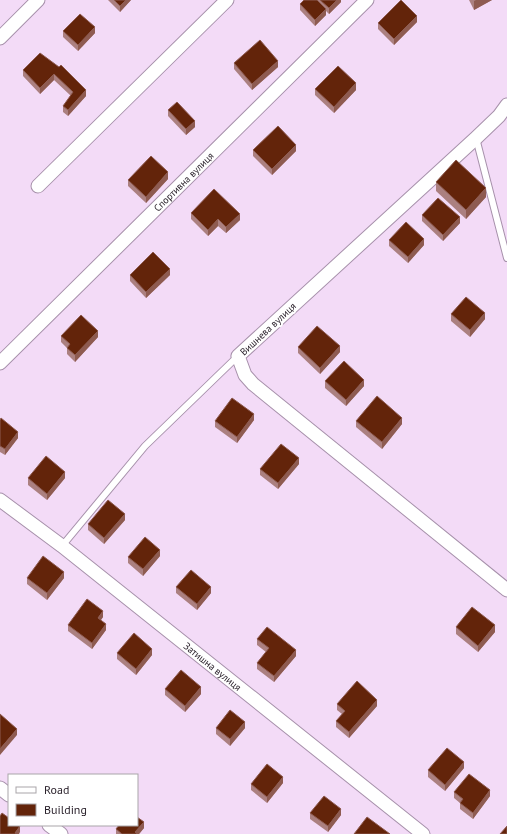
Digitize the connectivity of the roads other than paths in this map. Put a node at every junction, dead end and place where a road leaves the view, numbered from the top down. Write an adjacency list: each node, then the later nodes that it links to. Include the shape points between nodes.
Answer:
1 (38, 0): 4 (street)
2 (227, 0): 7 (street)
3 (367, 0): 10 (street, Спортивна вулиця)
4 (0, 38)
5 (507, 106): 6 (street, Вишнева вулиця)
6 (476, 138): 8 (lane); 9 (street, Вишнева вулиця)
7 (38, 186)
8 (507, 258)
9 (238, 356): 12 (lane, via 145,446); 13 (street, Вишнева вулиця, via 245,375 253,384)
10 (0, 363)
11 (0, 500): 12 (street, Затишна вулиця)
12 (62, 546): 18 (street, Затишна вулиця)
13 (507, 590)
14 (0, 788): 15 (street)
15 (8, 794)
16 (50, 826): 17 (street)
17 (61, 834)
18 (423, 834)

